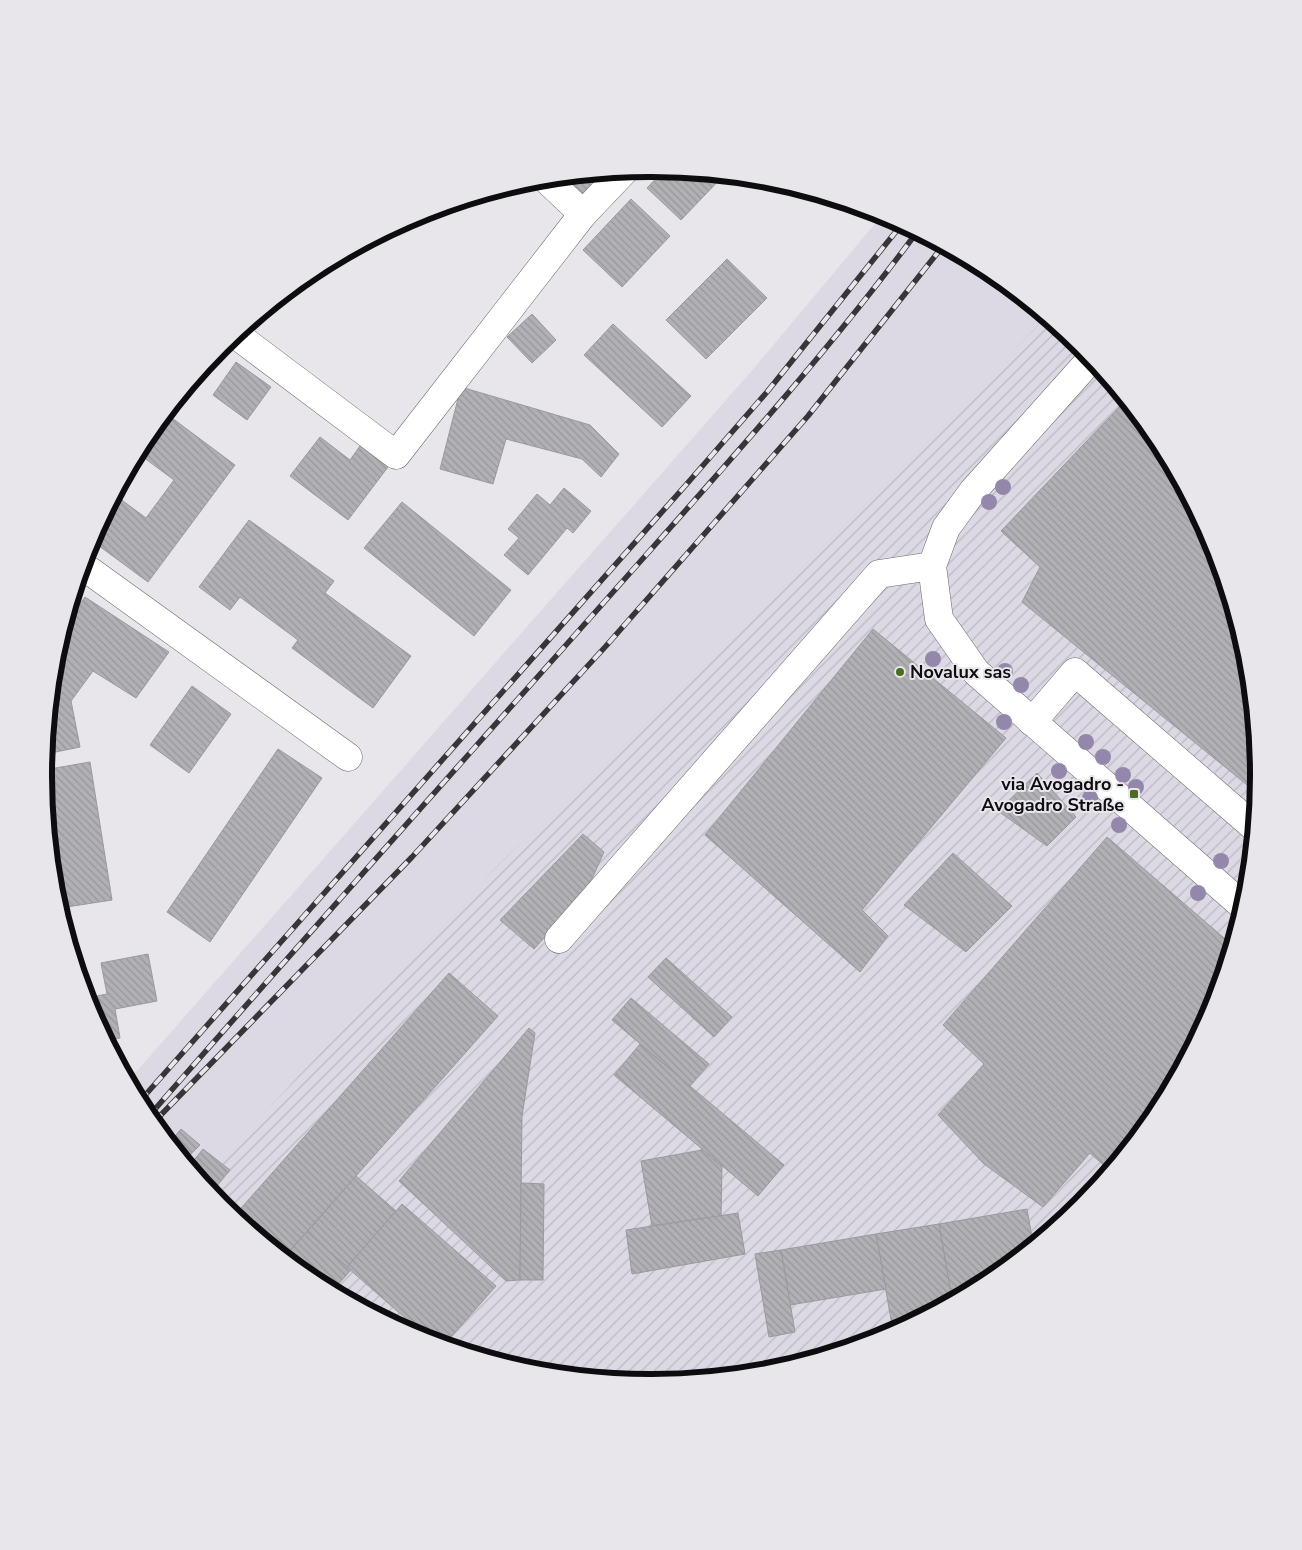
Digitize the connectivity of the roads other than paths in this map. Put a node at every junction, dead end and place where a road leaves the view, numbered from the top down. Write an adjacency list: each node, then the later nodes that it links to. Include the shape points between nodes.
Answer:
1 (617, 178): 3 (street)
2 (553, 185): 3 (street)
3 (583, 214): 4 (street, via 396,455)
4 (242, 339)
5 (1086, 365): 6 (street, via 973,491 946,528)
6 (932, 566): 8 (street, via 939,620 976,672); 12 (street, via 879,574)
7 (89, 571): 9 (street)
8 (1032, 722): 10 (street, via 1075,672); 11 (street)
9 (348, 757)
10 (1247, 821)
11 (1236, 900)
12 (559, 939)

